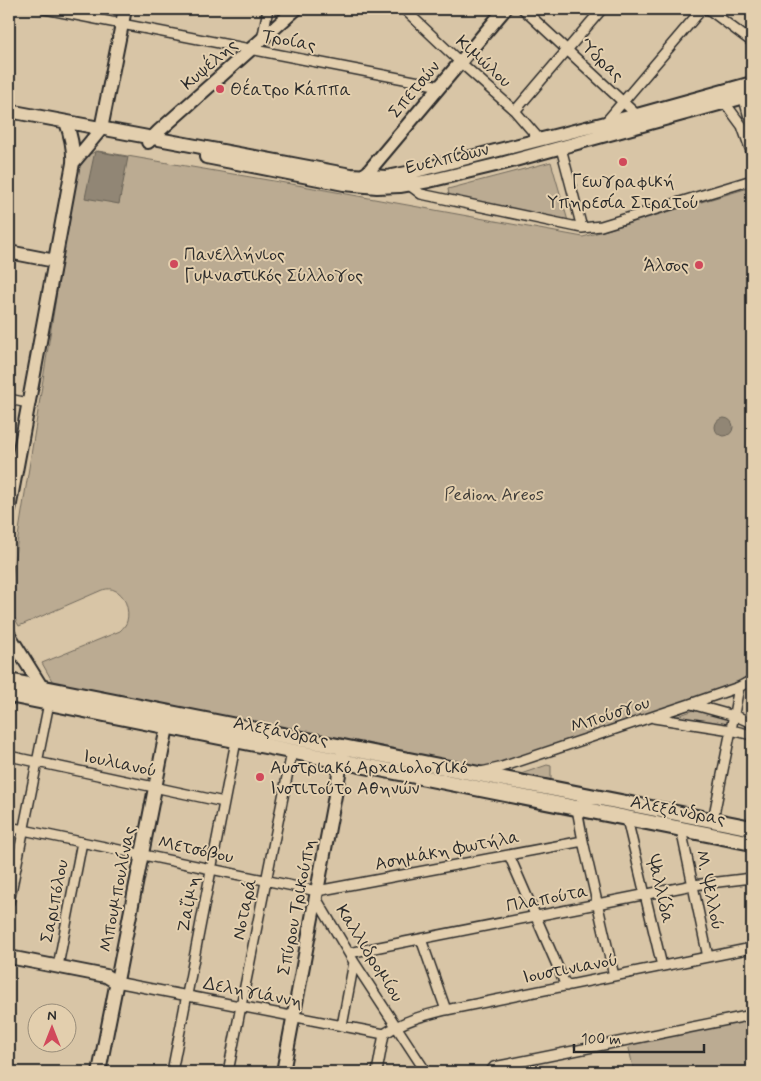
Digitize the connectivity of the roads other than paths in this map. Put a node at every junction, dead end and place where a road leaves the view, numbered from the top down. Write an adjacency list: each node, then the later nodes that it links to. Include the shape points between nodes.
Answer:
1 (45, 9): 12 (street, Τροίας)
2 (98, 9): 12 (street)
3 (125, 9): 13 (main road)
4 (268, 9): 14 (street)
5 (296, 9): 14 (main road, Κυψέλης)
6 (404, 9): 18 (street, Κιμώλου)
7 (505, 9): 18 (main road, Σπετσών)
8 (523, 9): 17 (street, Ύδρας)
9 (602, 9): 17 (street)
10 (702, 9): 21 (street)
11 (708, 9): 15 (street)
12 (98, 19): 13 (street, Τροίας)
13 (122, 24): 16 (street, Τροίας); 29 (main road)
14 (262, 40): 16 (main road, Κυψέλης)
15 (752, 42)
16 (251, 49): 19 (street, Τροίας); 31 (main road, Κυψέλης)
17 (567, 50): 21 (street, Ύδρας); 24 (street)
18 (460, 62): 19 (main road, Σπετσών); 24 (street, Κιμώλου)
19 (440, 86): 36 (main road, Σπετσών)
20 (747, 90): 22 (main road, Ευελπίδων); 25 (main road, Ευελπίδων); 28 (street)
21 (623, 102): 25 (street, Ύδρας); 27 (street)
22 (726, 102): 32 (main road, Ευελπίδων); 33 (street, via 742,126)
23 (9, 111): 26 (main road)
24 (515, 111): 30 (street, Κιμώλου)
25 (637, 115): 27 (main road, Ευελπίδων)
26 (66, 122): 29 (main road); 34 (main road, via 74,152)
27 (604, 123): 30 (main road, Ευελπίδων)
28 (752, 128)
29 (98, 133): 31 (main road); 34 (main road)
30 (540, 140): 35 (main road, Ευελπίδων)
31 (148, 142): 36 (main road, Ευελπίδων); 38 (main road, Ευελπίδων)
32 (561, 148): 35 (main road, Ευελπίδων); 40 (street)
33 (752, 154)
34 (73, 163): 42 (main road)
35 (442, 171): 36 (main road, Ευελπίδων, via 387,177); 39 (main road, Ευελπίδων)
36 (362, 176): 38 (main road, Σπετσών)
37 (752, 180): 40 (street, via 600,226)
38 (344, 184): 39 (main road, Ευελπίδων, via 376,187)
39 (409, 185): 40 (street, via 421,194)
40 (582, 228)
41 (9, 252): 42 (main road)
42 (55, 261): 44 (main road)
43 (9, 399): 44 (street)
44 (28, 403): 45 (main road)
45 (13, 466): 46 (main road)
46 (9, 509)
47 (9, 635): 51 (main road)
48 (752, 680): 50 (street, Μπούσγου)
49 (9, 681): 51 (main road, Αλεξάνδρας)
50 (739, 687): 54 (street, Μπούσγου); 55 (street)
51 (42, 688): 57 (main road, Αλεξάνδρας)
52 (9, 695): 53 (main road, Αλεξάνδρας)
53 (49, 703): 57 (main road, Αλεξάνδρας); 65 (street)
54 (690, 704): 55 (street); 56 (street, Μπούσγου)
55 (734, 716): 58 (street); 59 (street)
56 (651, 718): 59 (street); 67 (street, Μπούσγου)
57 (168, 720): 61 (main road, Αλεξάνδρας); 62 (main road, Αλεξάνδρας); 68 (main road, Μπουμπουλίνας)
58 (752, 723)
59 (732, 730): 60 (street); 73 (street)
60 (752, 735)
61 (236, 741): 63 (main road, Αλεξάνδρας); 70 (street, Ζαΐμη)
62 (344, 748): 66 (main road, Σπύρου Τρικούπη); 67 (main road, Αλεξάνδρας)
63 (292, 752): 66 (main road, Αλεξάνδρας); 85 (street, Νοταρά)
64 (9, 756): 65 (street, Ιουλιανού)
65 (37, 762): 68 (street, Ιουλιανού); 77 (street)
66 (341, 762): 71 (main road, Αλεξάνδρας); 87 (main road, Σπύρου Τρικούπη)
67 (476, 774): 69 (main road, Αλεξάνδρας)
68 (155, 787): 70 (street, Ιουλιανού); 82 (main road, Μπουμπουλίνας)
69 (610, 800): 71 (street, via 584,801); 73 (main road, Αλεξάνδρας)
70 (224, 802): 83 (street, Ζαΐμη)
71 (576, 809): 72 (main road, Αλεξάνδρας); 78 (street)
72 (627, 819): 76 (main road, Αλεξάνδρας); 88 (street, Ψαλλίδα)
73 (713, 820): 75 (main road, Αλεξάνδρας)
74 (9, 827): 77 (street, Μετσόβου)
75 (752, 828)
76 (681, 829): 80 (main road, Αλεξάνδρας); 86 (street, Μ. Ψελλού)
77 (23, 830): 79 (street, Μετσόβου); 89 (street)
78 (583, 841): 81 (street, Ασημάκη Φωτήλα); 90 (street)
79 (82, 842): 82 (street, Μετσόβου); 98 (street, Σαριπόλου)
80 (752, 844)
81 (509, 854): 87 (street, Ασημάκη Φωτήλα); 91 (street)
82 (142, 855): 83 (street, Μετσόβου); 101 (main road, Μπουμπουλίνας)
83 (211, 869): 85 (street, Μετσόβου); 103 (street, Ζαΐμη)
84 (752, 878): 86 (street, Πλαπούτα)
85 (266, 881): 87 (street, Μετσόβου); 104 (street, Νοταρά)
86 (693, 885): 88 (street, Πλαπούτα); 96 (street, Μ. Ψελλού)
87 (316, 895): 94 (street, Καλλιδρομίου); 107 (main road, Σπύρου Τρικούπη)
88 (646, 895): 90 (street, Πλαπούτα); 99 (street, Ψαλλίδα)
89 (9, 897)
90 (597, 904): 91 (street, Πλαπούτα); 100 (street)
91 (536, 916): 92 (street, Πλαπούτα); 102 (street)
92 (421, 939): 94 (street, Πλαπούτα); 105 (street)
93 (752, 948): 96 (street, Ιουστινιανού)
94 (349, 953): 97 (street, Καλλιδρομίου)
95 (9, 957): 98 (main road)
96 (708, 957): 99 (street, Ιουστινιανού)
97 (354, 962): 108 (street); 109 (street, Καλλιδρομίου)
98 (58, 966): 101 (main road, via 106,976)
99 (662, 966): 100 (street, Ιουστινιανού)
100 (614, 976): 102 (street, Ιουστινιανού)
101 (116, 982): 103 (street, Δεληγιάννη); 112 (main road, Μπουμπουλίνας)
102 (566, 986): 105 (street, Ιουστινιανού)
103 (187, 996): 104 (street, Δεληγιάννη); 113 (street, Ζαΐμη)
104 (240, 1006): 107 (street, Δεληγιάννη); 114 (street, Νοταρά)
105 (446, 1010): 109 (street, Ιουστινιανού)
106 (752, 1015): 111 (street)
107 (293, 1017): 108 (street, Δεληγιάννη); 115 (main road, Σπύρου Τρικούπη)
108 (342, 1026): 110 (street, Δεληγιάννη)
109 (396, 1026): 110 (street, Καλλιδρομίου); 117 (street, Καλλιδρομίου)
110 (384, 1034): 116 (street)
111 (492, 1070)
112 (99, 1072)
113 (172, 1072)
114 (228, 1072)
115 (283, 1072)
116 (377, 1072)
117 (426, 1072)

